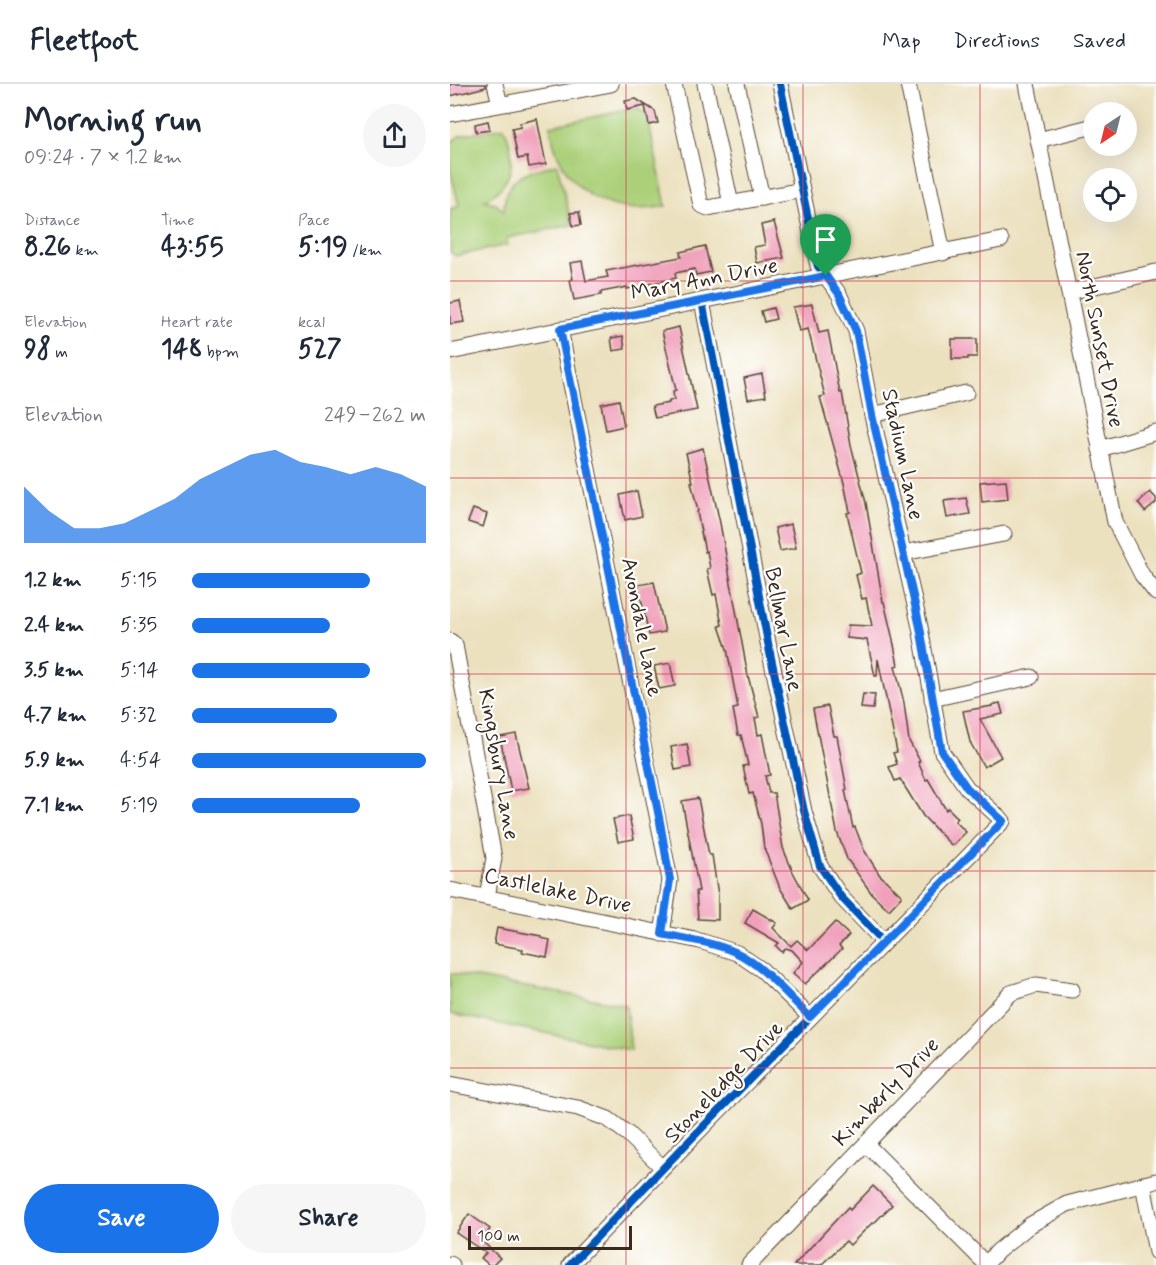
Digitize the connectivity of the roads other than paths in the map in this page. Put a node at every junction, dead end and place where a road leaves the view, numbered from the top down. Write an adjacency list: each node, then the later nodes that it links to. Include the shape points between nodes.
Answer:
1 (495, 84): 9 (street)
2 (611, 84): 9 (street)
3 (674, 84): 15 (street, via 701,205 708,208)
4 (705, 84): 15 (street)
5 (737, 84): 14 (street)
6 (780, 84): 13 (street, Stadium Lane)
7 (908, 84): 17 (street)
8 (1027, 84): 12 (street, North Sunset Drive)
9 (500, 104): 10 (street)
10 (450, 114)
11 (1083, 129): 12 (street)
12 (1038, 140): 20 (street, North Sunset Drive)
13 (802, 190): 14 (street); 19 (street, Stadium Lane, via 818,266)
14 (762, 198): 15 (street)
15 (731, 204)
16 (1001, 240): 17 (street, Mary Ann Drive)
17 (943, 253): 19 (street, Mary Ann Drive)
18 (1156, 272): 20 (street)
19 (826, 276): 21 (street, Mary Ann Drive); 25 (street, Stadium Lane, via 856,331)
20 (1069, 292): 27 (street, North Sunset Drive)
21 (702, 301): 22 (street, Mary Ann Drive); 38 (street, Bellmar Lane, via 770,652 820,866 841,897)
22 (560, 329): 23 (street, Mary Ann Drive); 37 (street, Avondale Lane, via 670,880)
23 (450, 352)
24 (966, 393): 25 (street)
25 (872, 415): 29 (street, Stadium Lane)
26 (1156, 432): 27 (street)
27 (1100, 449): 30 (street, North Sunset Drive, via 1115,522 1142,575)
28 (1004, 534): 29 (street)
29 (903, 553): 33 (street, Stadium Lane)
30 (1156, 593)
31 (450, 641): 36 (street, Kingsbury Lane, via 455,645 494,858)
32 (1031, 677): 33 (street)
33 (933, 699): 34 (street, Stadium Lane, via 942,752 967,788)
34 (1003, 821): 38 (street, Stoneledge Drive)
35 (450, 890): 36 (street, Castlelake Drive)
36 (487, 897): 37 (street, Castlelake Drive)
37 (662, 934): 40 (street, Castlelake Drive, via 737,953 762,970)
38 (884, 942): 40 (street, Stoneledge Drive)
39 (1072, 990): 42 (street, Kimberly Drive, via 1036,985 1011,993)
40 (810, 1017): 43 (street, Stoneledge Drive)
41 (450, 1084): 43 (street, via 578,1108 608,1119)
42 (866, 1144): 46 (street); 48 (street, Kimberly Drive)
43 (663, 1168): 47 (street, Stoneledge Drive)
44 (1149, 1182): 45 (street); 46 (street, via 1067,1204 1030,1225)
45 (1156, 1252)
46 (986, 1264)
47 (570, 1265)
48 (749, 1265)

